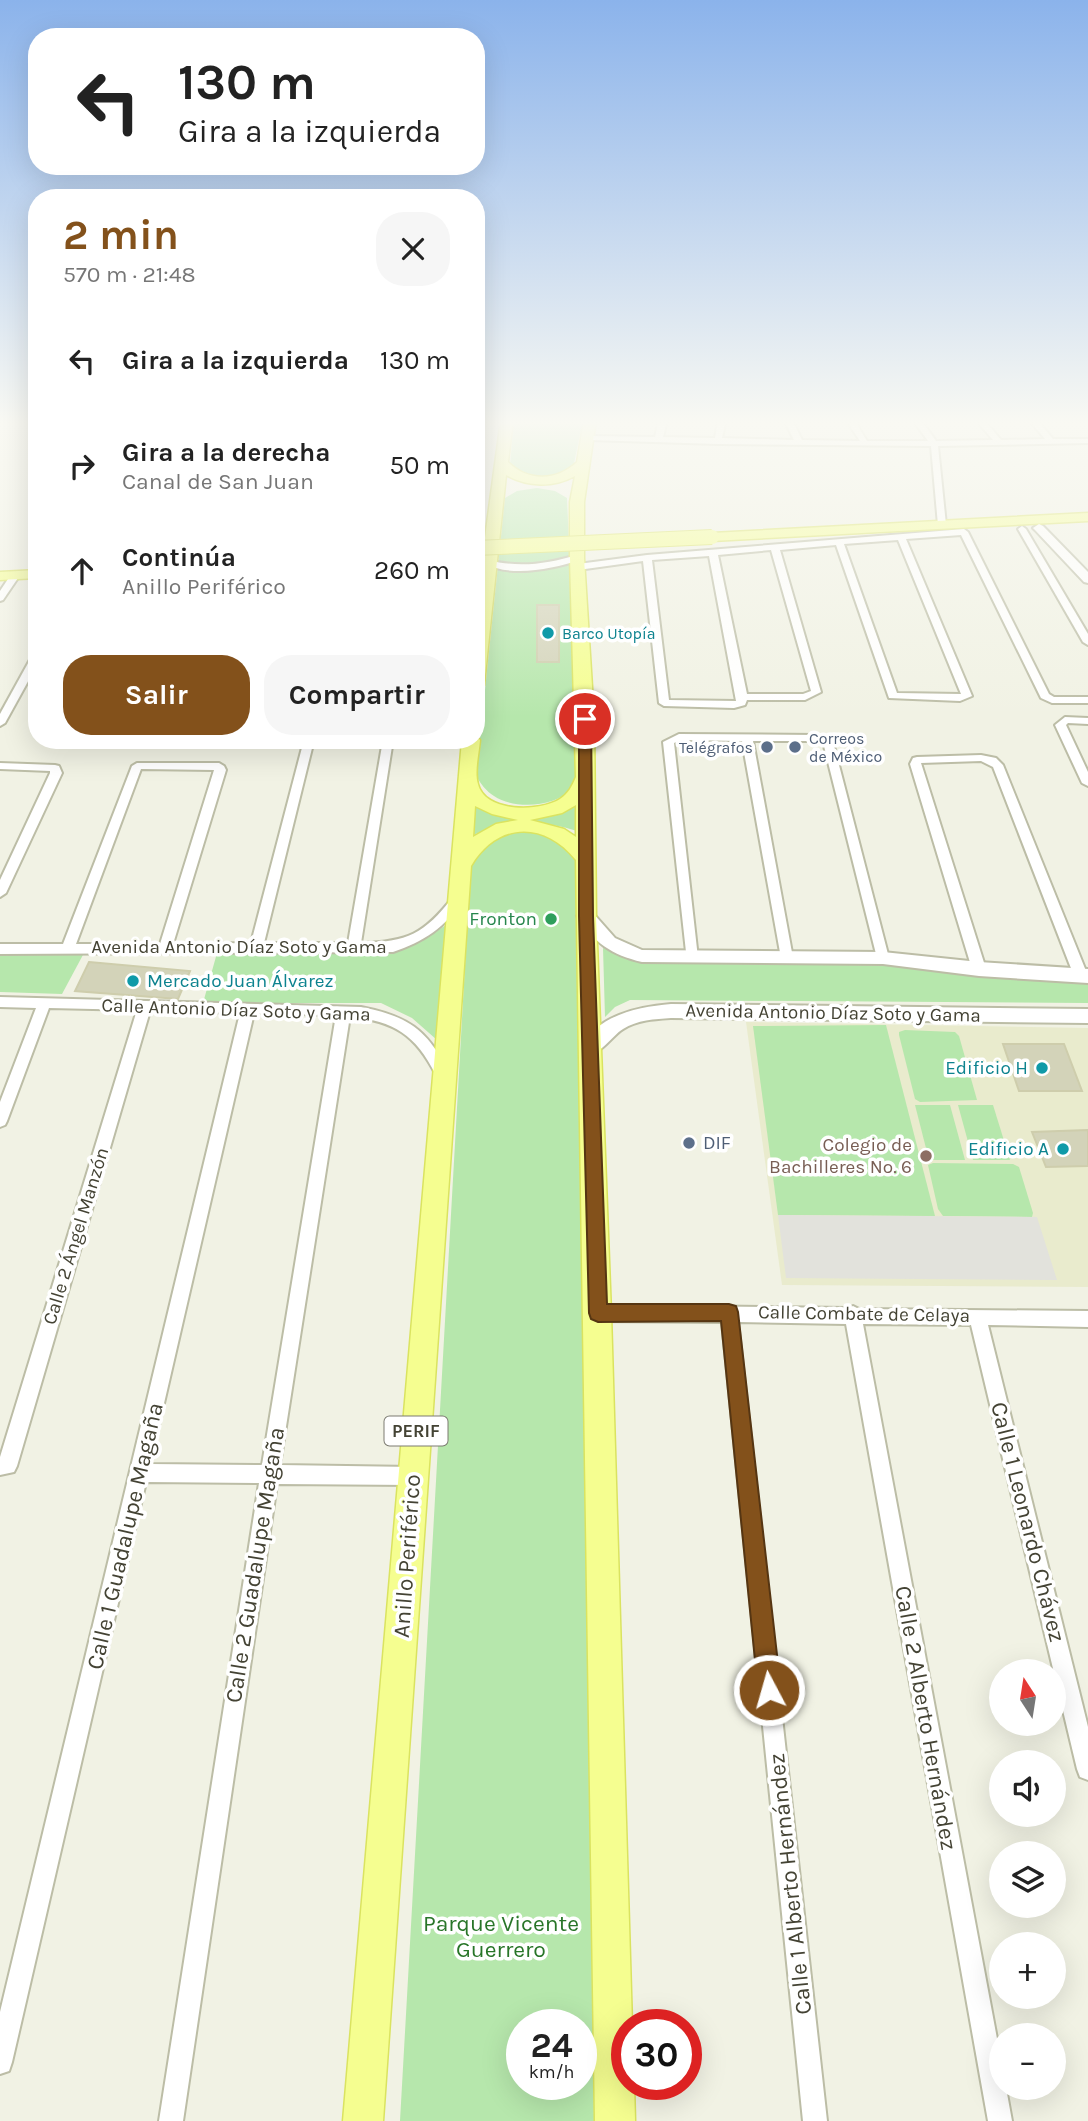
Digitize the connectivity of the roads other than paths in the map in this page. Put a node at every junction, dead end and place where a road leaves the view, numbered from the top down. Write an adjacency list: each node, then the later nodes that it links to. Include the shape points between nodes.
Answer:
1 (493, 519): 16 (main road)
2 (577, 519): 17 (main road)
3 (942, 519): 5 (street)
4 (1052, 519): 5 (main road)
5 (942, 525): 10 (main road)
6 (1088, 526): 7 (main road)
7 (1044, 528): 8 (main road); 19 (street); 24 (street)
8 (1022, 529): 9 (main road); 26 (street)
9 (964, 532): 10 (main road); 31 (street, via 1045,696)
10 (901, 533): 11 (street); 11 (street, via 967,696 893,696); 12 (main road)
11 (839, 542): 14 (street)
12 (712, 545): 13 (main road, bridge); 14 (street); 15 (street); 30 (street)
13 (485, 548)
14 (775, 548): 30 (street, via 816,692 813,696)
15 (647, 558): 17 (street); 30 (street, via 664,703)
16 (485, 561)
17 (578, 563): 21 (street); 39 (main road)
18 (28, 566): 20 (main road)
19 (1088, 566)
20 (0, 568)
21 (485, 571)
22 (28, 574): 23 (main road)
23 (7, 575): 25 (street)
24 (1088, 579)
25 (0, 598)
26 (1088, 642)
27 (28, 674): 28 (street)
28 (21, 688): 29 (street); 33 (street)
29 (28, 688)
30 (742, 700)
31 (1088, 700)
32 (1088, 720): 41 (street, via 1060,722)
33 (2, 721)
34 (747, 738): 52 (street, via 668,742); 53 (street); 54 (street, via 824,739 829,744)
35 (307, 749): 51 (street)
36 (387, 749): 49 (street)
37 (470, 749): 40 (main road, Anillo Periférico / PERIF)
38 (0, 766): 44 (street, via 55,768 56,773)
39 (584, 779): 40 (main road, via 578,794 563,806 523,814 492,808 475,797); 42 (main road)
40 (468, 783): 43 (main road, Anillo Periférico / PERIF)
41 (1088, 783)
42 (586, 859): 43 (main road, via 576,843 558,831 508,827 485,835 469,849); 46 (main road)
43 (461, 868): 45 (main road, Anillo Periférico / PERIF)
44 (0, 893)
45 (459, 897): 49 (street, Avenida Antonio Díaz Soto y Gama, via 442,921 414,940 393,947); 64 (main road, Anillo Periférico / PERIF)
46 (586, 916): 52 (street, via 619,951); 63 (main road)
47 (68, 948): 48 (street, Avenida Antonio Díaz Soto y Gama); 48 (street, via 136,766 219,766); 50 (street, Avenida Antonio Díaz Soto y Gama)
48 (165, 948): 51 (street, Avenida Antonio Díaz Soto y Gama)
49 (354, 948): 51 (street, Avenida Antonio Díaz Soto y Gama)
50 (0, 949)
51 (256, 949)
52 (692, 958): 53 (street)
53 (787, 958): 54 (street)
54 (883, 958): 55 (street)
55 (979, 969): 56 (street); 56 (street, via 917,760 992,760 998,765)
56 (1084, 976)
57 (0, 1002): 58 (street, Calle Antonio Díaz Soto y Gama)
58 (44, 1004): 59 (street, Calle Antonio Díaz Soto y Gama); 65 (street)
59 (145, 1006): 60 (street, Calle Antonio Díaz Soto y Gama); 71 (street, Calle 2 Ángel Manzón)
60 (248, 1009): 61 (street, Calle Antonio Díaz Soto y Gama); 72 (street, Calle 1 Guadalupe Magaña)
61 (344, 1010): 64 (street, Calle Antonio Díaz Soto y Gama, via 378,1014 417,1034 432,1050); 73 (street, Calle 2 Guadalupe Magaña)
62 (1088, 1016): 63 (street, Avenida Antonio Díaz Soto y Gama, via 671,1011 639,1014 612,1024)
63 (590, 1048): 67 (main road)
64 (443, 1075): 74 (main road, Anillo Periférico / PERIF)
65 (0, 1121)
66 (729, 1312): 67 (street, Calle Combate de Celaya); 68 (street, Calle Combate de Celaya); 80 (street, Calle 1 Alberto Hernández)
67 (598, 1313): 79 (main road)
68 (853, 1314): 69 (street, Calle Combate de Celaya); 81 (street, Calle 2 Alberto Hernández)
69 (977, 1316): 70 (street, Calle Combate de Celaya); 75 (street, Calle 1 Leonardo Chávez)
70 (1088, 1319)
71 (4, 1466)
72 (140, 1473): 73 (street); 76 (street, Calle 1 Guadalupe Magaña)
73 (269, 1475): 74 (street); 77 (street, Calle 2 Guadalupe Magaña)
74 (413, 1476): 78 (main road, Anillo Periférico / PERIF)
75 (1088, 1769)
76 (0, 2062)
77 (171, 2121)
78 (363, 2121)
79 (615, 2121)
80 (815, 2121)
81 (1000, 2121)

